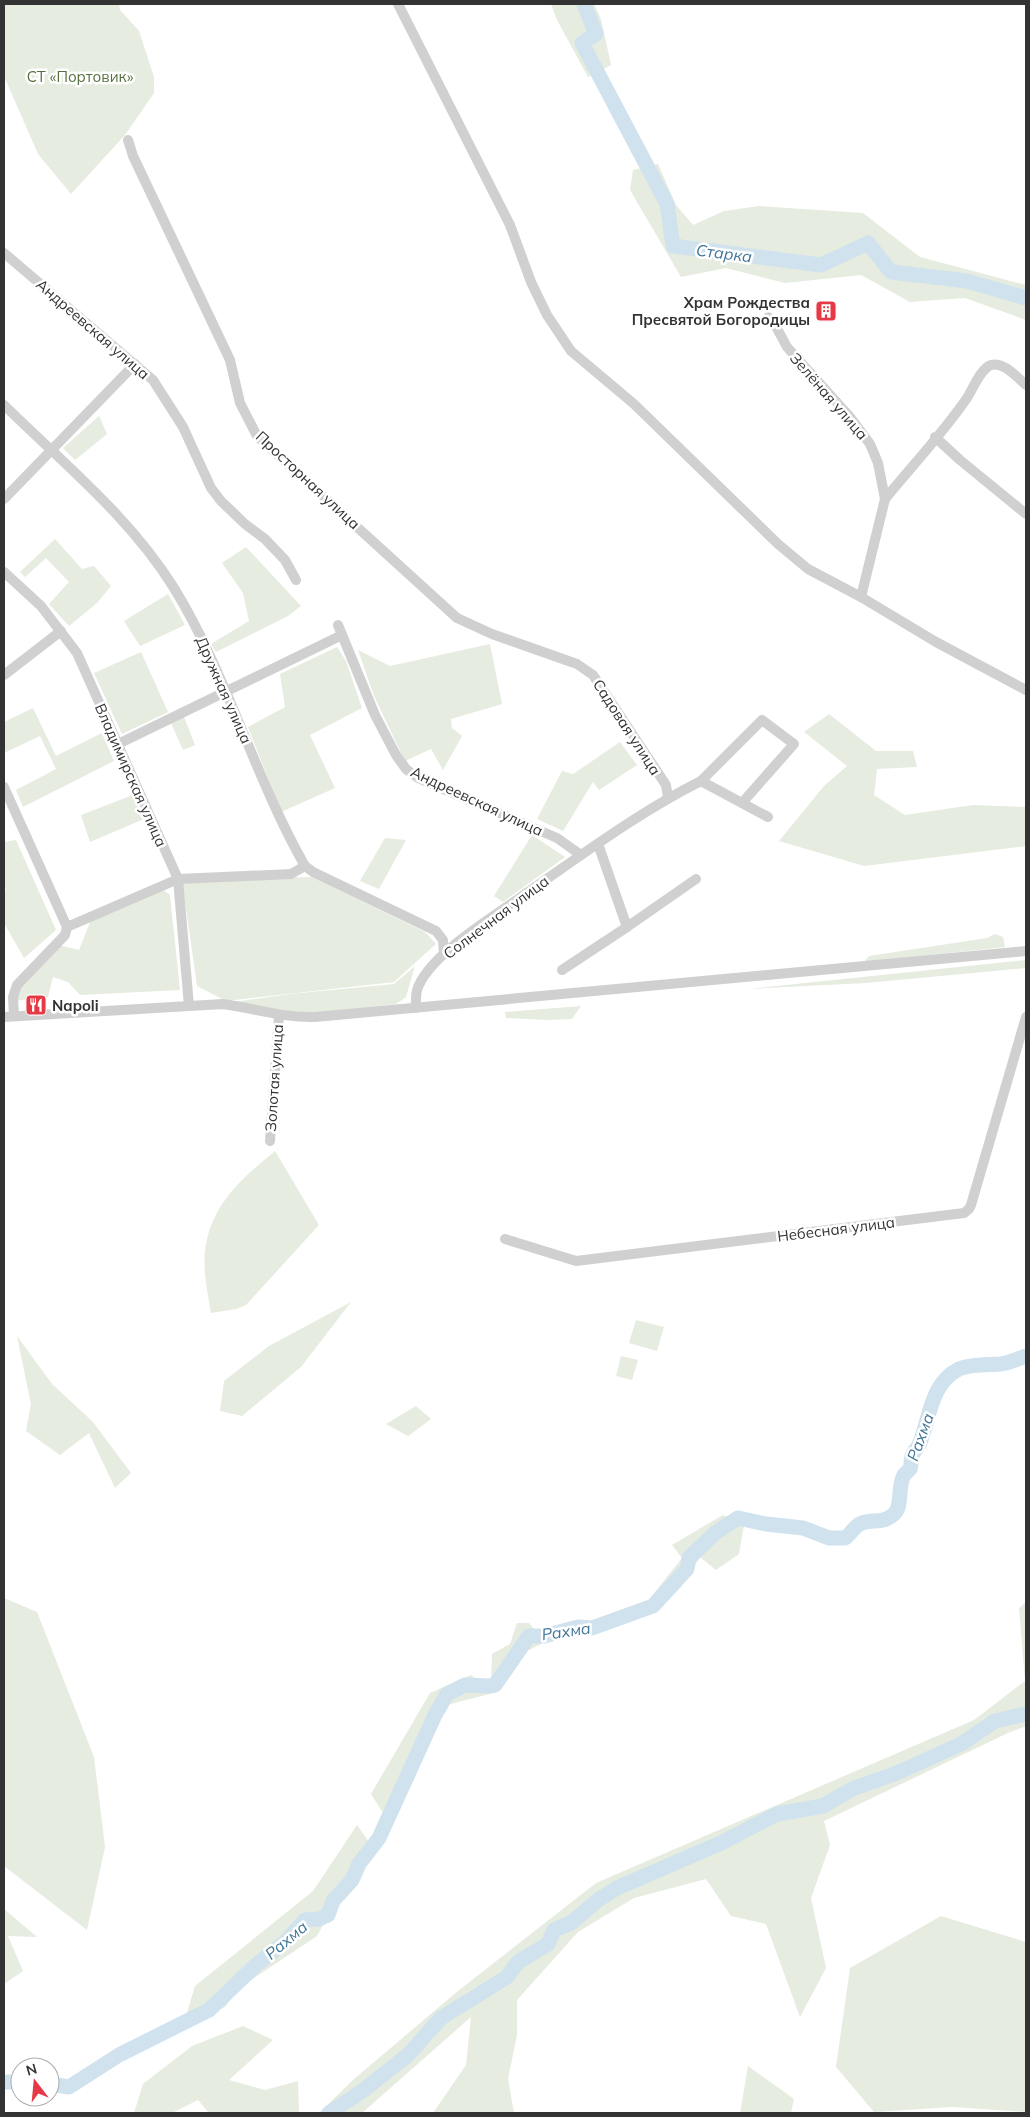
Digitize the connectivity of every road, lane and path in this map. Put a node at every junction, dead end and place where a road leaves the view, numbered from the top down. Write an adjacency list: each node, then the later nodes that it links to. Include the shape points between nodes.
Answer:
1 (398, 4): 15 (street, via 510,225 530,282 571,351 634,404 778,544 808,569)
2 (128, 140): 17 (street, Просторная улица, via 230,360 240,404 257,436 458,618)
3 (4, 253): 5 (street, Андреевская улица)
4 (768, 316): 11 (street, Зелёная улица, via 788,347 870,444 883,481)
5 (135, 364): 9 (street); 14 (street, Андреевская улица, via 153,380 183,427 211,488 278,553)
6 (1026, 385): 8 (street, via 1002,366 990,365)
7 (4, 405): 9 (street, Дружная улица)
8 (935, 437): 11 (street); 12 (street)
9 (51, 451): 10 (street); 20 (street, Дружная улица, via 127,524 148,550 174,588)
10 (4, 499)
11 (885, 499): 15 (street, Зелёная улица)
12 (1026, 514)
13 (4, 572): 16 (street, Владимирская улица, via 41,606)
14 (296, 580)
15 (861, 597): 19 (street)
16 (60, 631): 18 (street); 21 (street, Владимирская улица, via 76,653)
17 (492, 634): 24 (street, Садовая улица, via 577,664 593,675 666,785)
18 (4, 675)
19 (1026, 690)
20 (227, 691): 21 (street); 28 (street, Андреевская улица, via 340,630 375,714 406,768 418,778 557,838); 29 (street, Дружная улица, via 269,795)
21 (118, 744): 30 (street, Владимирская улица)
22 (702, 782): 24 (street, Солнечная улица); 25 (street); 25 (street, Солнечная улица, via 762,720 794,744)
23 (4, 787): 33 (street)
24 (668, 798): 27 (street, Солнечная улица)
25 (742, 803): 26 (street)
26 (768, 817)
27 (598, 844): 28 (street, Солнечная улица); 32 (street)
28 (581, 855): 35 (street, Солнечная улица)
29 (305, 866): 30 (street, via 291,874); 35 (street, via 436,932 443,940)
30 (178, 879): 33 (street); 37 (street, Владимирская улица)
31 (696, 879): 32 (street)
32 (626, 926): 36 (street)
33 (66, 927): 40 (street, via 65,935 17,985)
34 (1026, 951): 38 (street)
35 (444, 954): 38 (street, Солнечная улица, via 419,984)
36 (562, 970)
37 (189, 1006): 39 (street, via 223,1004); 40 (street)
38 (416, 1008): 39 (street, via 315,1017)
39 (279, 1016): 42 (street, Золотая улица)
40 (9, 1017)
41 (1026, 1018): 43 (street, Небесная улица, via 972,1205 964,1213 576,1261)
42 (270, 1141)
43 (505, 1239)

